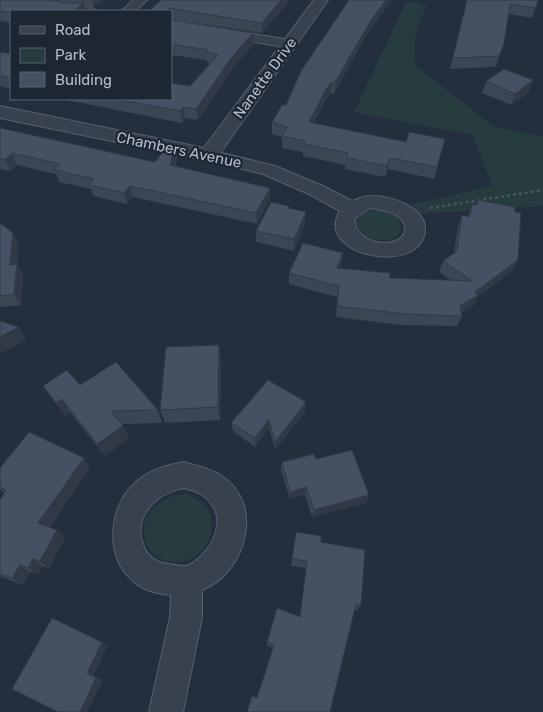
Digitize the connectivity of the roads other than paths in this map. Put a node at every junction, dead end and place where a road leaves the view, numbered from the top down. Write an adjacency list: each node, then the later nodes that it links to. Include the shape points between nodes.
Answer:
1 (21, 0): 4 (street)
2 (141, 0): 5 (street)
3 (321, 0): 7 (street, Nanette Drive)
4 (84, 10)
5 (129, 10)
6 (172, 24): 7 (street)
7 (290, 44): 9 (street, Nanette Drive)
8 (2, 114): 9 (street, Chambers Avenue)
9 (210, 155): 10 (street, Chambers Avenue, via 269,170)
10 (351, 209): 10 (street, via 344,224 346,232 361,245 397,249 413,238 415,222 392,204 359,204)
11 (187, 581): 12 (street, via 186,617)
12 (166, 712)

